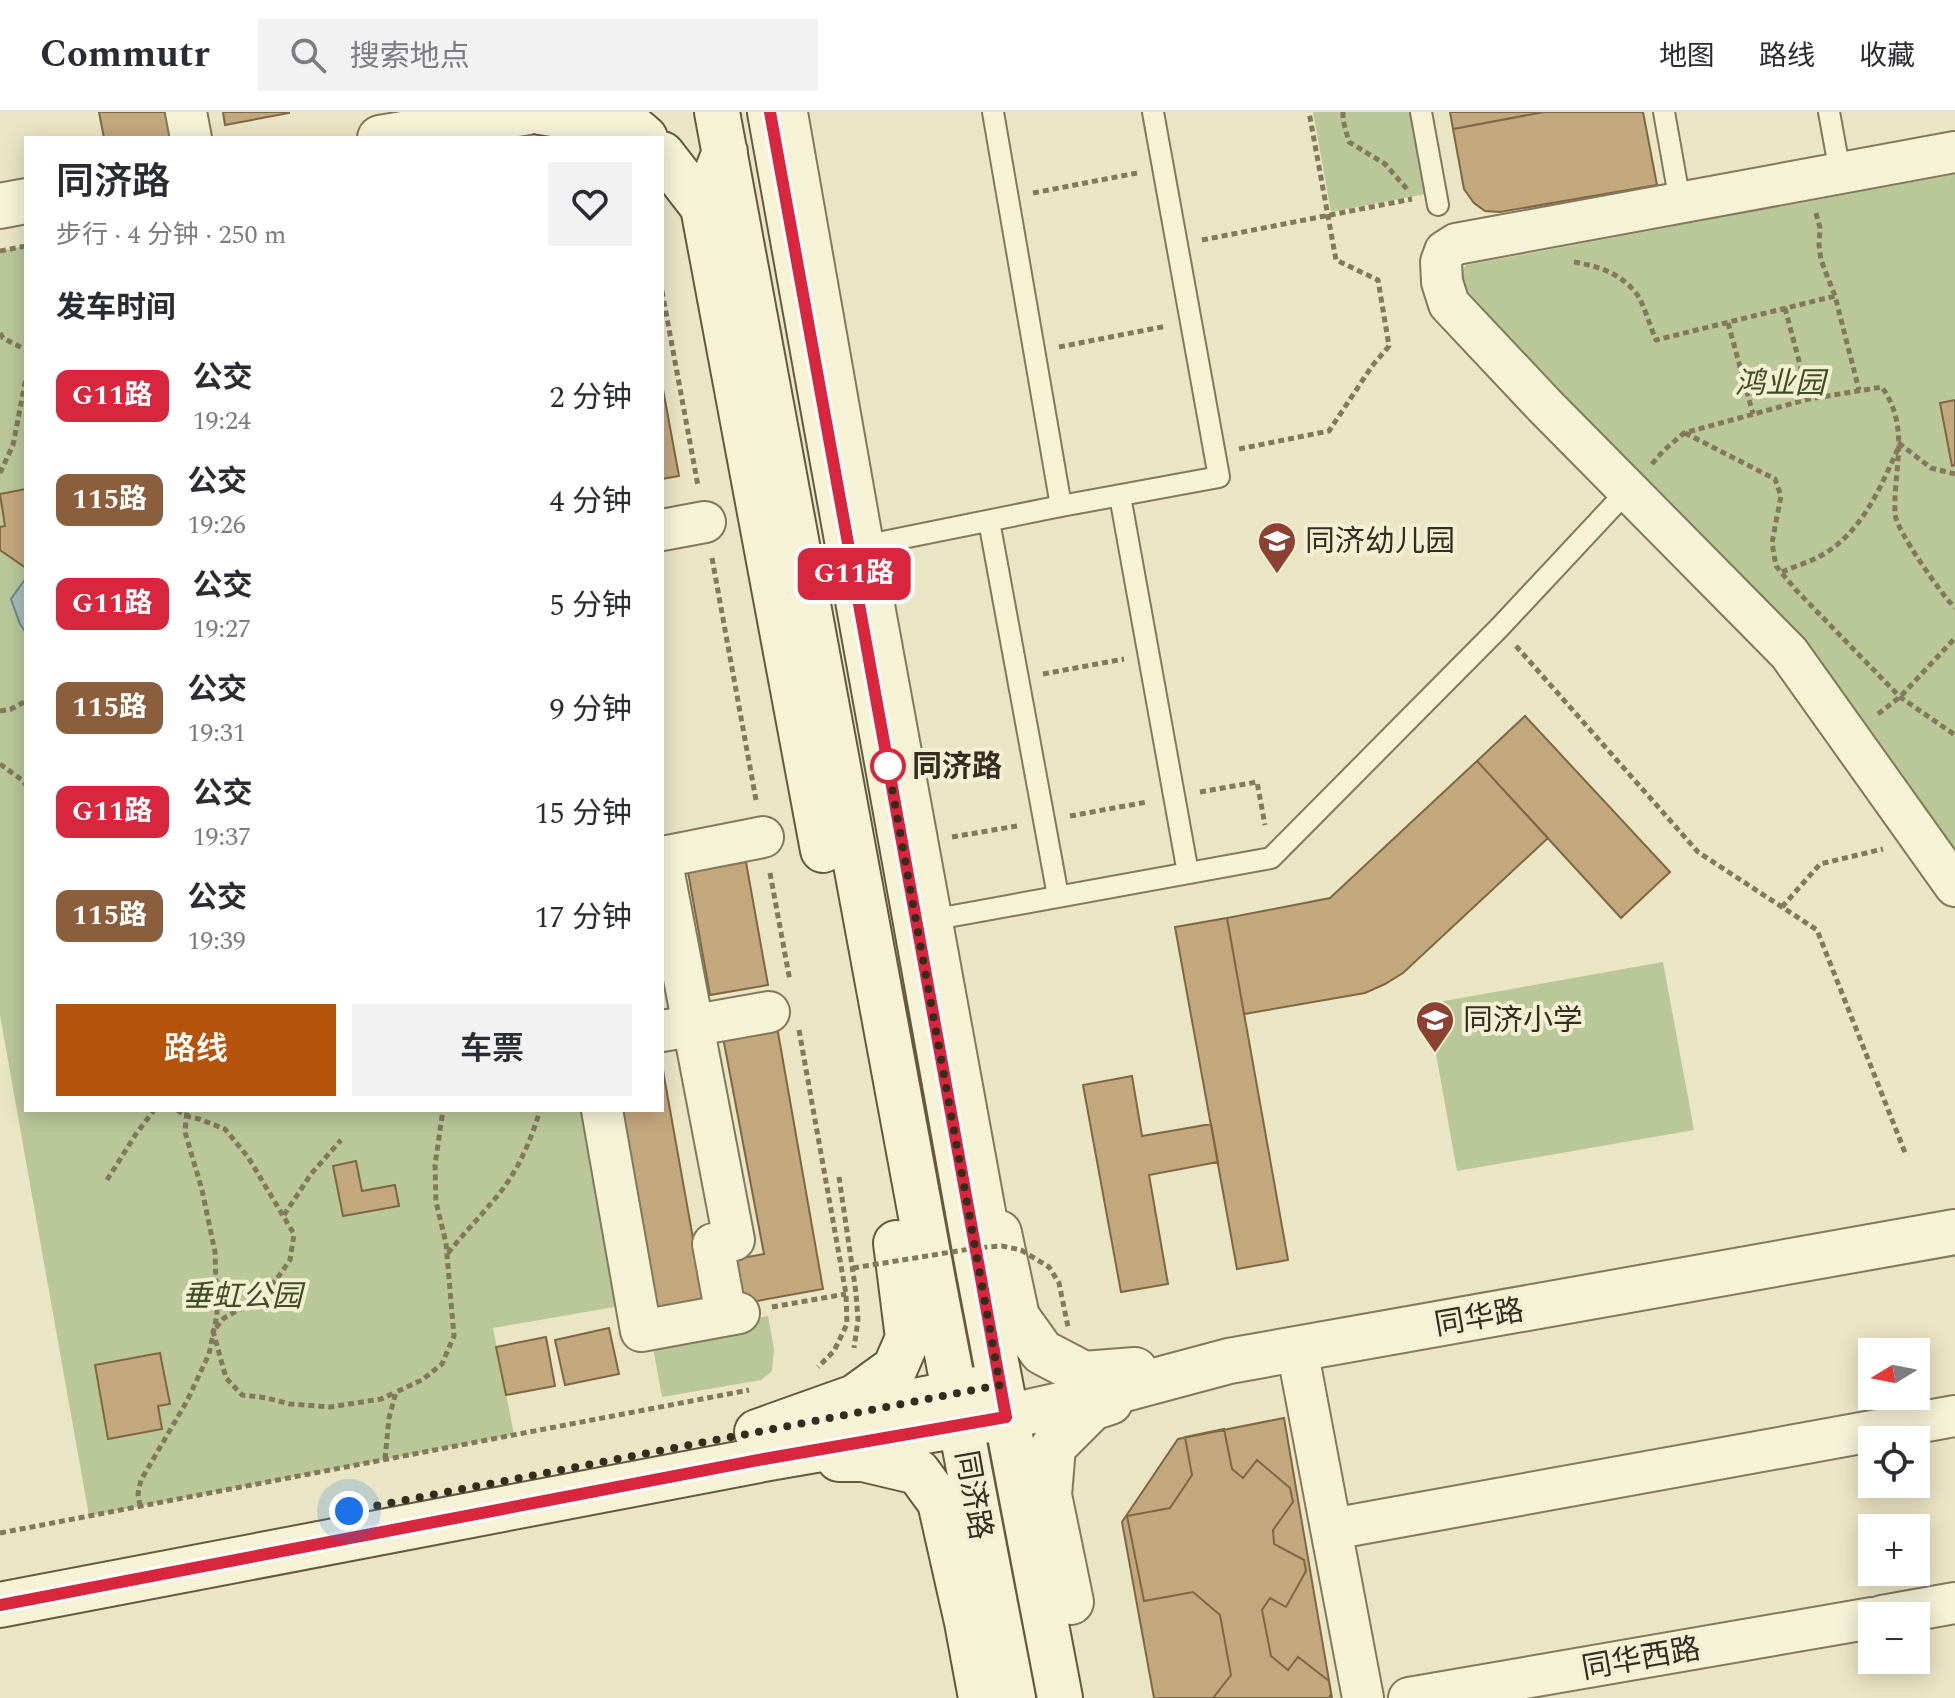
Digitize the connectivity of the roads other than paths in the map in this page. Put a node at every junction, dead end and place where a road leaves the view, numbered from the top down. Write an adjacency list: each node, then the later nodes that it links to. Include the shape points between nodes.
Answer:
1 (186, 112): 11 (street)
2 (528, 112): 12 (main road)
3 (540, 112): 13 (main road, via 631,126)
4 (993, 112): 25 (lane)
5 (1153, 112): 24 (lane, via 1219,477)
6 (1421, 112): 20 (lane)
7 (1664, 112): 19 (lane)
8 (1829, 112): 15 (lane)
9 (781, 123): 17 (lane); 17 (lane); 42 (main road, 同济路)
10 (721, 132): 22 (main road); 43 (main road, 同济路)
11 (191, 136)
12 (391, 136)
13 (643, 136)
14 (1955, 152): 19 (street)
15 (1837, 156)
16 (664, 157): 22 (main road)
17 (809, 176): 29 (lane)
18 (24, 201): 21 (main road)
19 (1680, 202): 23 (street, via 1456,244 1441,262 1449,304)
20 (1438, 205)
21 (0, 206)
22 (703, 207): 41 (main road)
23 (1628, 490): 32 (lane, via 1271,858); 34 (street, via 1789,653)
24 (1120, 496): 25 (lane); 32 (lane)
25 (1061, 506): 26 (lane)
26 (989, 521): 29 (lane); 35 (lane)
27 (705, 522): 28 (street)
28 (664, 530)
29 (873, 544): 36 (lane)
30 (763, 837): 31 (street)
31 (664, 860)
32 (1188, 873): 35 (lane)
33 (664, 881): 38 (street)
34 (1955, 886)
35 (1058, 896): 36 (lane)
36 (942, 918): 42 (lane)
37 (769, 1012): 38 (street)
38 (678, 1028): 39 (street, via 734,1240 713,1244 732,1314 641,1331)
39 (602, 1112)
40 (1955, 1232): 44 (main road, 同华路)
41 (896, 1243): 43 (main road); 50 (main road, via 908,1338 895,1368 855,1397)
42 (993, 1248): 46 (main road, via 1017,1317 1042,1352); 47 (main road, 同济路)
43 (933, 1281): 48 (main road, 同济路)
44 (1297, 1349): 45 (main road, 同华路); 51 (street)
45 (1229, 1361): 46 (main road, 同华路); 55 (main road, via 1092,1408 1053,1447 1049,1495)
46 (1086, 1387): 47 (main road, 同华路)
47 (1003, 1401): 48 (main road, 同华路); 52 (main road, 同济路)
48 (958, 1409): 50 (main road, 同华路); 53 (main road, 同济路)
49 (1955, 1416): 51 (street)
50 (761, 1446): 54 (main road, via 687,1447); 57 (main road); 60 (main road, via 918,1472 940,1502)
51 (1332, 1529): 65 (street)
52 (1030, 1539): 55 (main road); 63 (main road, 同济路)
53 (984, 1547): 60 (main road); 62 (main road, 同济路)
54 (0, 1578)
55 (1071, 1602): 64 (main road)
56 (1955, 1603): 58 (street)
57 (0, 1605)
58 (1930, 1607)
59 (1858, 1620): 66 (street, 同华西路)
60 (967, 1622): 61 (main road)
61 (981, 1698)
62 (1013, 1698)
63 (1060, 1698)
64 (1089, 1698)
65 (1363, 1698)
66 (1409, 1698)

